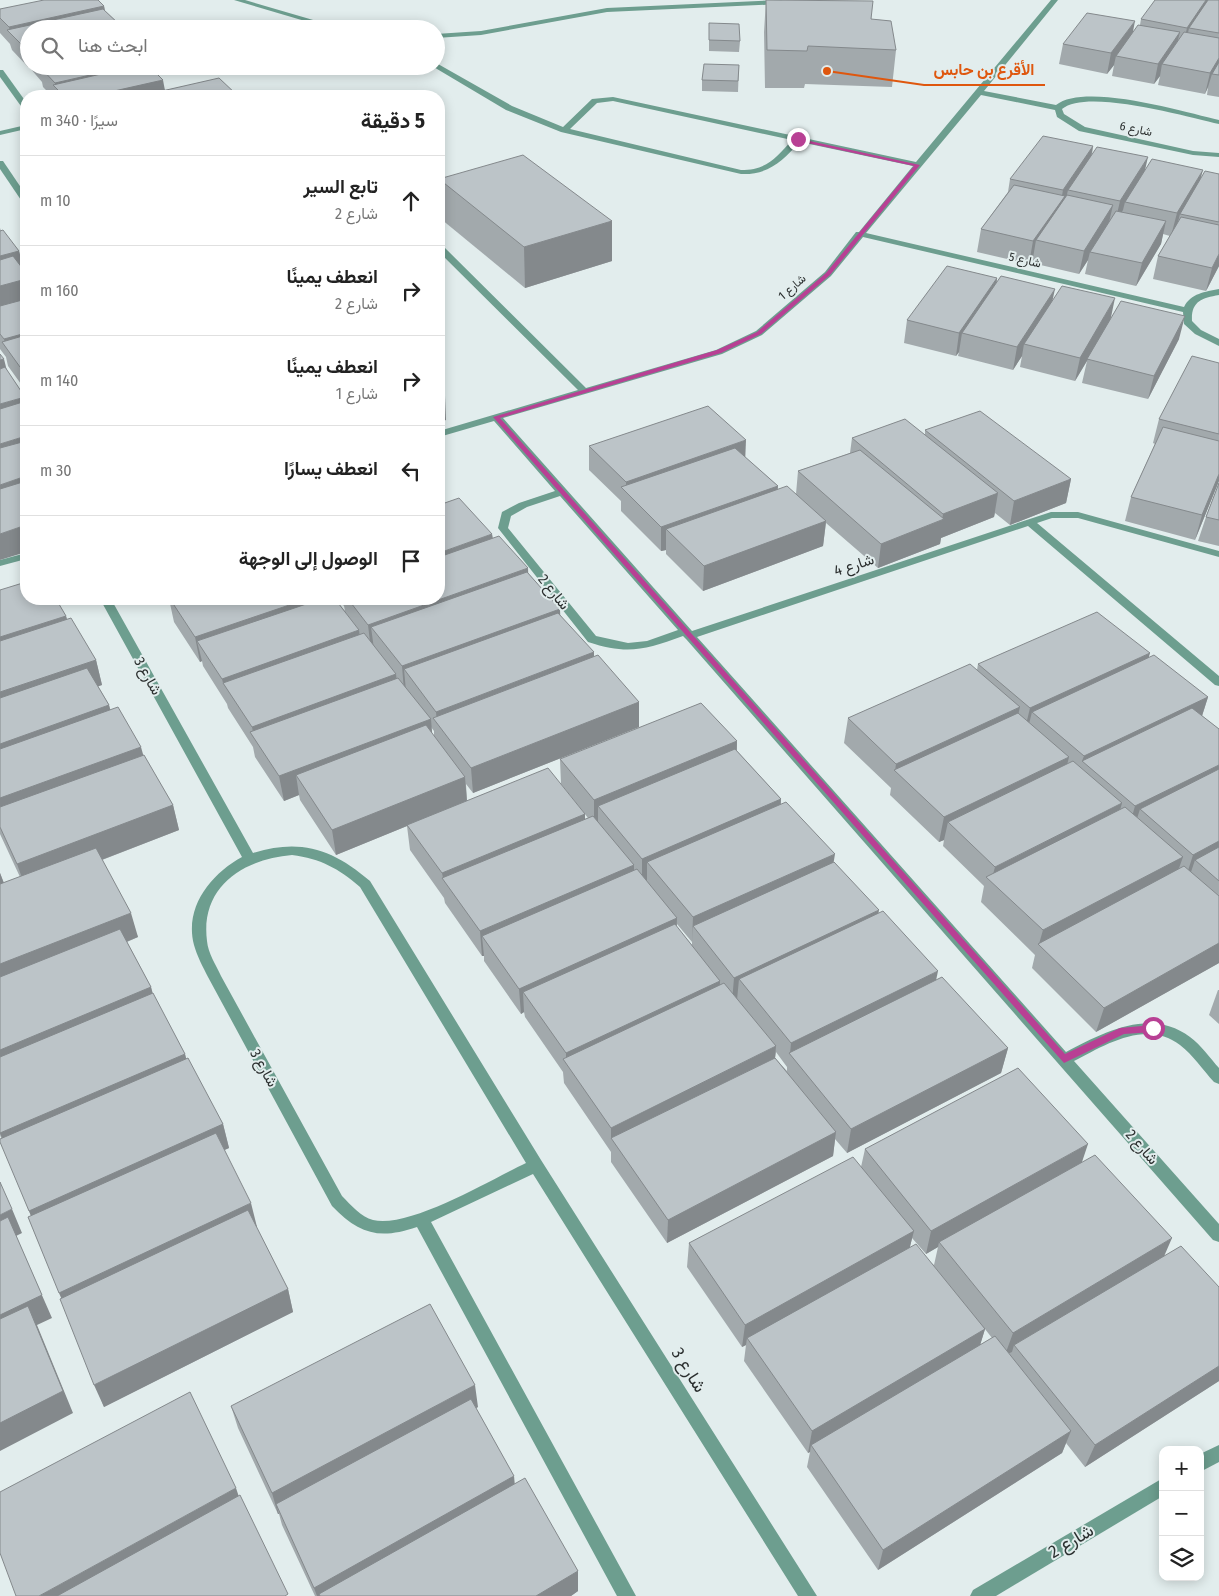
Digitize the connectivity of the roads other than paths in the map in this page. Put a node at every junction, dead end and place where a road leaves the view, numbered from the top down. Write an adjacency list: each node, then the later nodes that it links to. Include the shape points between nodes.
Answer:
1 (237, 0): 4 (street)
2 (1055, 0): 8 (street, شارع 1)
3 (791, 2): 5 (street, via 607,10 481,33)
4 (309, 20)
5 (445, 35)
6 (0, 72): 9 (street)
7 (445, 72): 13 (street, via 509,108)
8 (978, 92): 10 (street); 18 (street, شارع 1)
9 (20, 99)
10 (1058, 108): 11 (street, شارع 6, via 1077,99 1112,99); 16 (street, شارع 6, via 1060,115 1070,123 1089,131 1193,153)
11 (1219, 122)
12 (20, 128): 14 (street)
13 (564, 130): 15 (street, via 594,101 606,98); 15 (street, via 753,173 770,168)
14 (0, 133)
15 (798, 139): 18 (street)
16 (1219, 155)
17 (0, 163): 19 (street)
18 (917, 165): 20 (street, شارع 1)
19 (20, 192)
20 (859, 234): 23 (street, شارع 5); 25 (street, شارع 1, via 828,274 759,333 719,352)
21 (445, 253): 25 (street)
22 (1219, 292): 23 (street, via 1192,300)
23 (1186, 310): 24 (street, via 1187,322)
24 (1219, 343)
25 (584, 391): 26 (street, شارع 1)
26 (496, 417): 27 (street, شارع 1); 28 (street, شارع 2)
27 (445, 432)
28 (561, 492): 34 (street, شارع 2); 34 (street, شارع 2, via 506,514 503,528 592,639 612,647 637,648)
29 (1029, 522): 30 (street, شارع 4, via 1051,515 1078,515); 34 (street, شارع 4); 35 (street)
30 (1219, 554)
31 (20, 558): 32 (street)
32 (0, 563)
33 (108, 605): 36 (street, شارع 3)
34 (686, 634): 37 (street, شارع 2)
35 (1219, 682)
36 (249, 858): 39 (street, شارع 3, via 285,850 312,853 344,866 365,884); 40 (street, شارع 3, via 221,875 201,914 200,941 215,977 337,1201 354,1218 372,1227 388,1229)
37 (1064, 1059): 38 (street, via 1123,1030 1153,1028 1181,1037); 41 (street, شارع 2)
38 (1219, 1078)
39 (536, 1165): 40 (street, شارع 3); 46 (street, شارع 3)
40 (421, 1219): 45 (street)
41 (1219, 1235)
42 (1219, 1453): 43 (street)
43 (1204, 1462)
44 (1159, 1488): 47 (street, شارع 2)
45 (627, 1596)
46 (808, 1596)
47 (979, 1596)

